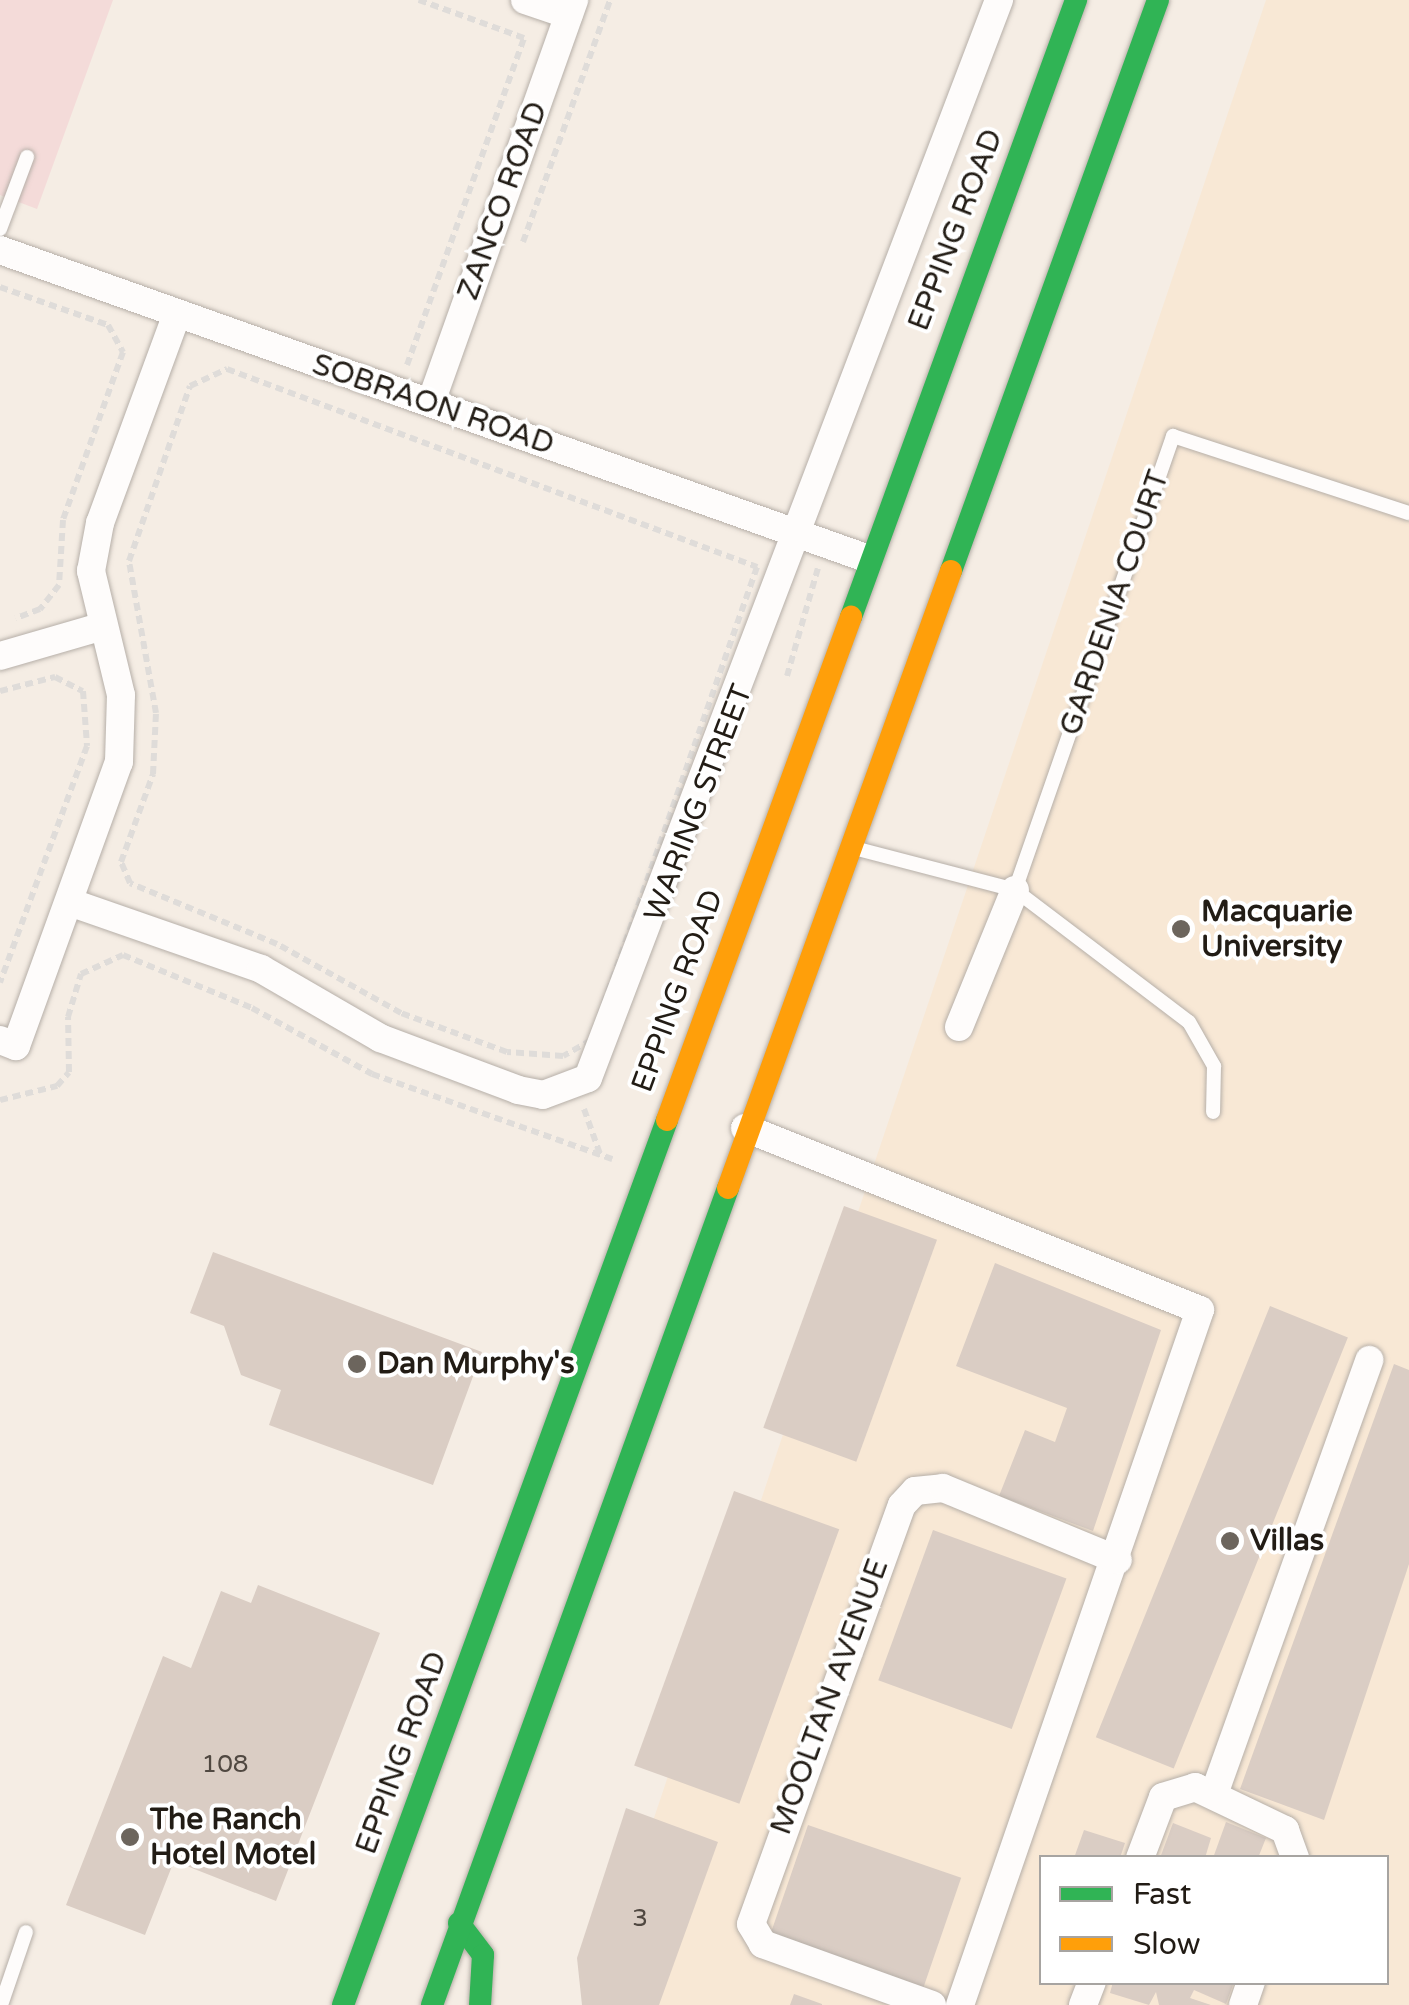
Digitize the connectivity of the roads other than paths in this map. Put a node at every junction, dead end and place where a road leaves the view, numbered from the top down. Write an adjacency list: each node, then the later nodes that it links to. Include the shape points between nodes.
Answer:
1 (524, 0): 5 (street)
2 (998, 0): 12 (street, WARING STREET)
3 (1076, 0): 13 (main road, EPPING ROAD)
4 (1158, 0): 16 (main road)
5 (572, 8): 10 (street, ZANCO ROAD)
6 (27, 157): 7 (lane)
7 (0, 229)
8 (0, 250): 9 (street, SOBRAON ROAD)
9 (176, 316): 10 (street, SOBRAON ROAD); 14 (street, via 100,523 91,571)
10 (431, 402): 12 (street, SOBRAON ROAD)
11 (1409, 513): 17 (lane, GARDENIA COURT, via 1173,436)
12 (799, 534): 13 (street, SOBRAON ROAD); 18 (street, WARING STREET, via 588,1078 543,1095 518,1090 380,1038 260,969)
13 (866, 558): 31 (main road, EPPING ROAD)
14 (100, 628): 15 (street); 18 (street, via 121,695 120,762)
15 (0, 656)
16 (848, 847): 17 (lane); 22 (main road)
17 (1015, 890): 19 (street); 21 (lane, via 1190,1022 1214,1066)
18 (72, 903): 20 (street, via 16,1046)
19 (959, 1026)
20 (0, 1040)
21 (1213, 1112)
22 (745, 1128): 24 (street, via 1200,1310); 28 (main road)
23 (1369, 1360): 25 (street)
24 (1118, 1560): 34 (street, MOOLTAN AVENUE, via 943,1488 915,1490 902,1505 751,1924 763,1944); 35 (street)
25 (1214, 1794): 26 (street, via 1195,1788 1163,1797); 27 (street, via 1284,1830)
26 (1141, 1855)
27 (1294, 1855)
28 (459, 1923): 32 (main road); 33 (main road, via 483,1955)
29 (26, 1932): 30 (lane)
30 (1, 2005)
31 (343, 2005)
32 (432, 2005)
33 (480, 2005)
34 (932, 2005)
35 (960, 2005)

